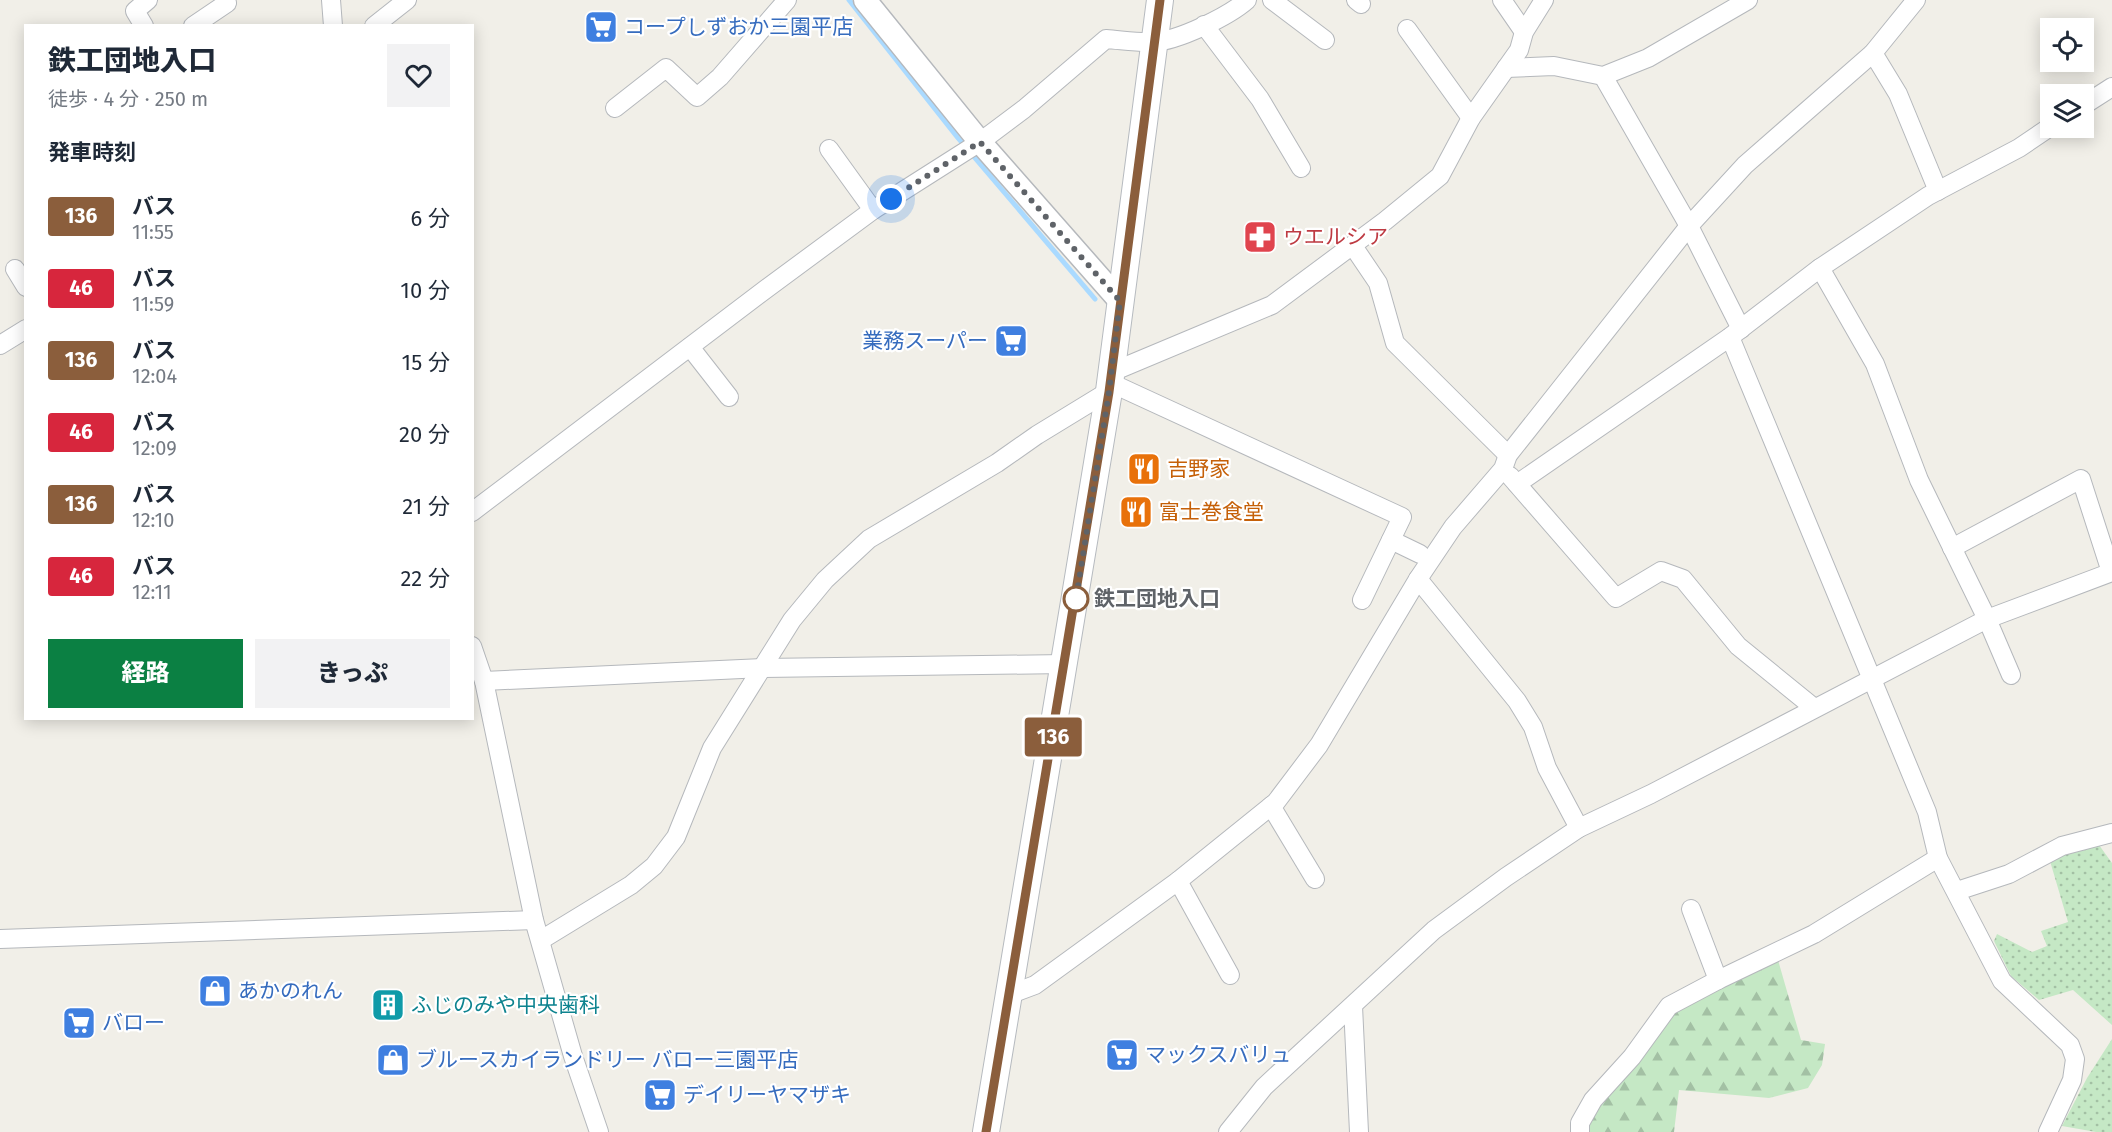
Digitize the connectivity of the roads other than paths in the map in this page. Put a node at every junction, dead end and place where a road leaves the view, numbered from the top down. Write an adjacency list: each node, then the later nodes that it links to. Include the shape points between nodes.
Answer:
1 (148, 0): 14 (street, via 135,11)
2 (331, 0): 16 (street)
3 (408, 0): 17 (street)
4 (787, 0): 28 (street, via 697,97 666,68)
5 (865, 0): 31 (street)
6 (1160, 0): 22 (main road)
7 (1247, 0): 18 (street)
8 (1272, 0): 21 (street)
9 (1502, 0): 20 (street)
10 (1544, 0): 20 (street)
11 (1748, 0): 25 (street, via 1648,58)
12 (1916, 0): 23 (street)
13 (227, 3): 15 (street)
14 (143, 24)
15 (196, 24)
16 (333, 24)
17 (377, 24)
18 (1204, 25): 22 (street); 33 (street, via 1260,99)
19 (1407, 29): 29 (street)
20 (1524, 32): 24 (street, via 1519,50)
21 (1325, 40)
22 (1154, 42): 31 (street, via 1106,39 1024,109); 41 (main road)
23 (1873, 53): 34 (street, via 1898,94); 36 (street, via 1745,165)
24 (1506, 68): 25 (street, via 1554,66); 29 (street)
25 (1603, 76): 36 (street)
26 (2112, 87): 27 (street)
27 (2094, 99)
28 (615, 108)
29 (1471, 118): 37 (street, via 1440,177)
30 (2040, 134): 34 (street)
31 (972, 147): 35 (street); 41 (street)
32 (829, 150): 35 (street)
33 (1301, 168)
34 (1938, 191): 38 (street)
35 (873, 210): 45 (street)
36 (1689, 226): 43 (street); 48 (street)
37 (1353, 246): 46 (street, via 1272,304); 48 (street, via 1378,283 1395,343)
38 (1820, 268): 43 (street); 52 (street, via 1875,364 1919,480)
39 (15, 269): 40 (street)
40 (24, 284)
41 (1120, 301): 46 (main road)
42 (24, 330): 44 (street)
43 (1736, 333): 49 (street); 62 (street)
44 (0, 345)
45 (690, 346): 47 (street); 50 (street)
46 (1111, 382): 51 (street, via 1402,517); 59 (main road); 60 (street, via 997,463 869,539 825,580 792,620)
47 (729, 397)
48 (1505, 462): 49 (street); 55 (street)
49 (1517, 484): 64 (street, via 1616,598 1661,571 1683,579 1738,646)
50 (474, 510)
51 (1391, 540): 53 (street); 56 (street)
52 (1952, 548): 54 (street, via 2081,479); 57 (street)
53 (1420, 554)
54 (2112, 572): 57 (street)
55 (1418, 579): 65 (street, via 1319,745); 66 (street, via 1517,701)
56 (1362, 600)
57 (1987, 619): 61 (street); 62 (street)
58 (474, 652): 63 (street)
59 (1065, 663): 60 (street); 78 (main road)
60 (763, 668): 63 (street); 75 (street, via 712,748 676,837 654,866 631,885)
61 (2011, 675)
62 (1871, 679): 64 (street); 68 (street, via 1927,812)
63 (484, 681): 73 (street)
64 (1813, 707): 66 (street)
65 (1271, 806): 69 (street); 70 (street)
66 (1579, 828): 79 (street, via 1434,930)
67 (2112, 833): 71 (street, via 2062,846 2009,874)
68 (1938, 858): 71 (street); 77 (street, via 1814,934)
69 (1315, 879)
70 (1178, 881): 76 (street); 78 (street, via 1035,986)
71 (1957, 891): 85 (street, via 2002,981 2070,1045 2075,1059 2072,1080)
72 (1691, 909): 77 (street)
73 (534, 920): 74 (street); 75 (street)
74 (0, 939)
75 (541, 940): 80 (street)
76 (1230, 975)
77 (1718, 980): 84 (street, via 1669,1006 1632,1057 1593,1100 1580,1123)
78 (1011, 994): 81 (main road)
79 (1353, 1006): 82 (street, via 1264,1087); 83 (street)
80 (599, 1132)
81 (986, 1132)
82 (1228, 1132)
83 (1359, 1132)
84 (1580, 1132)
85 (2048, 1132)

